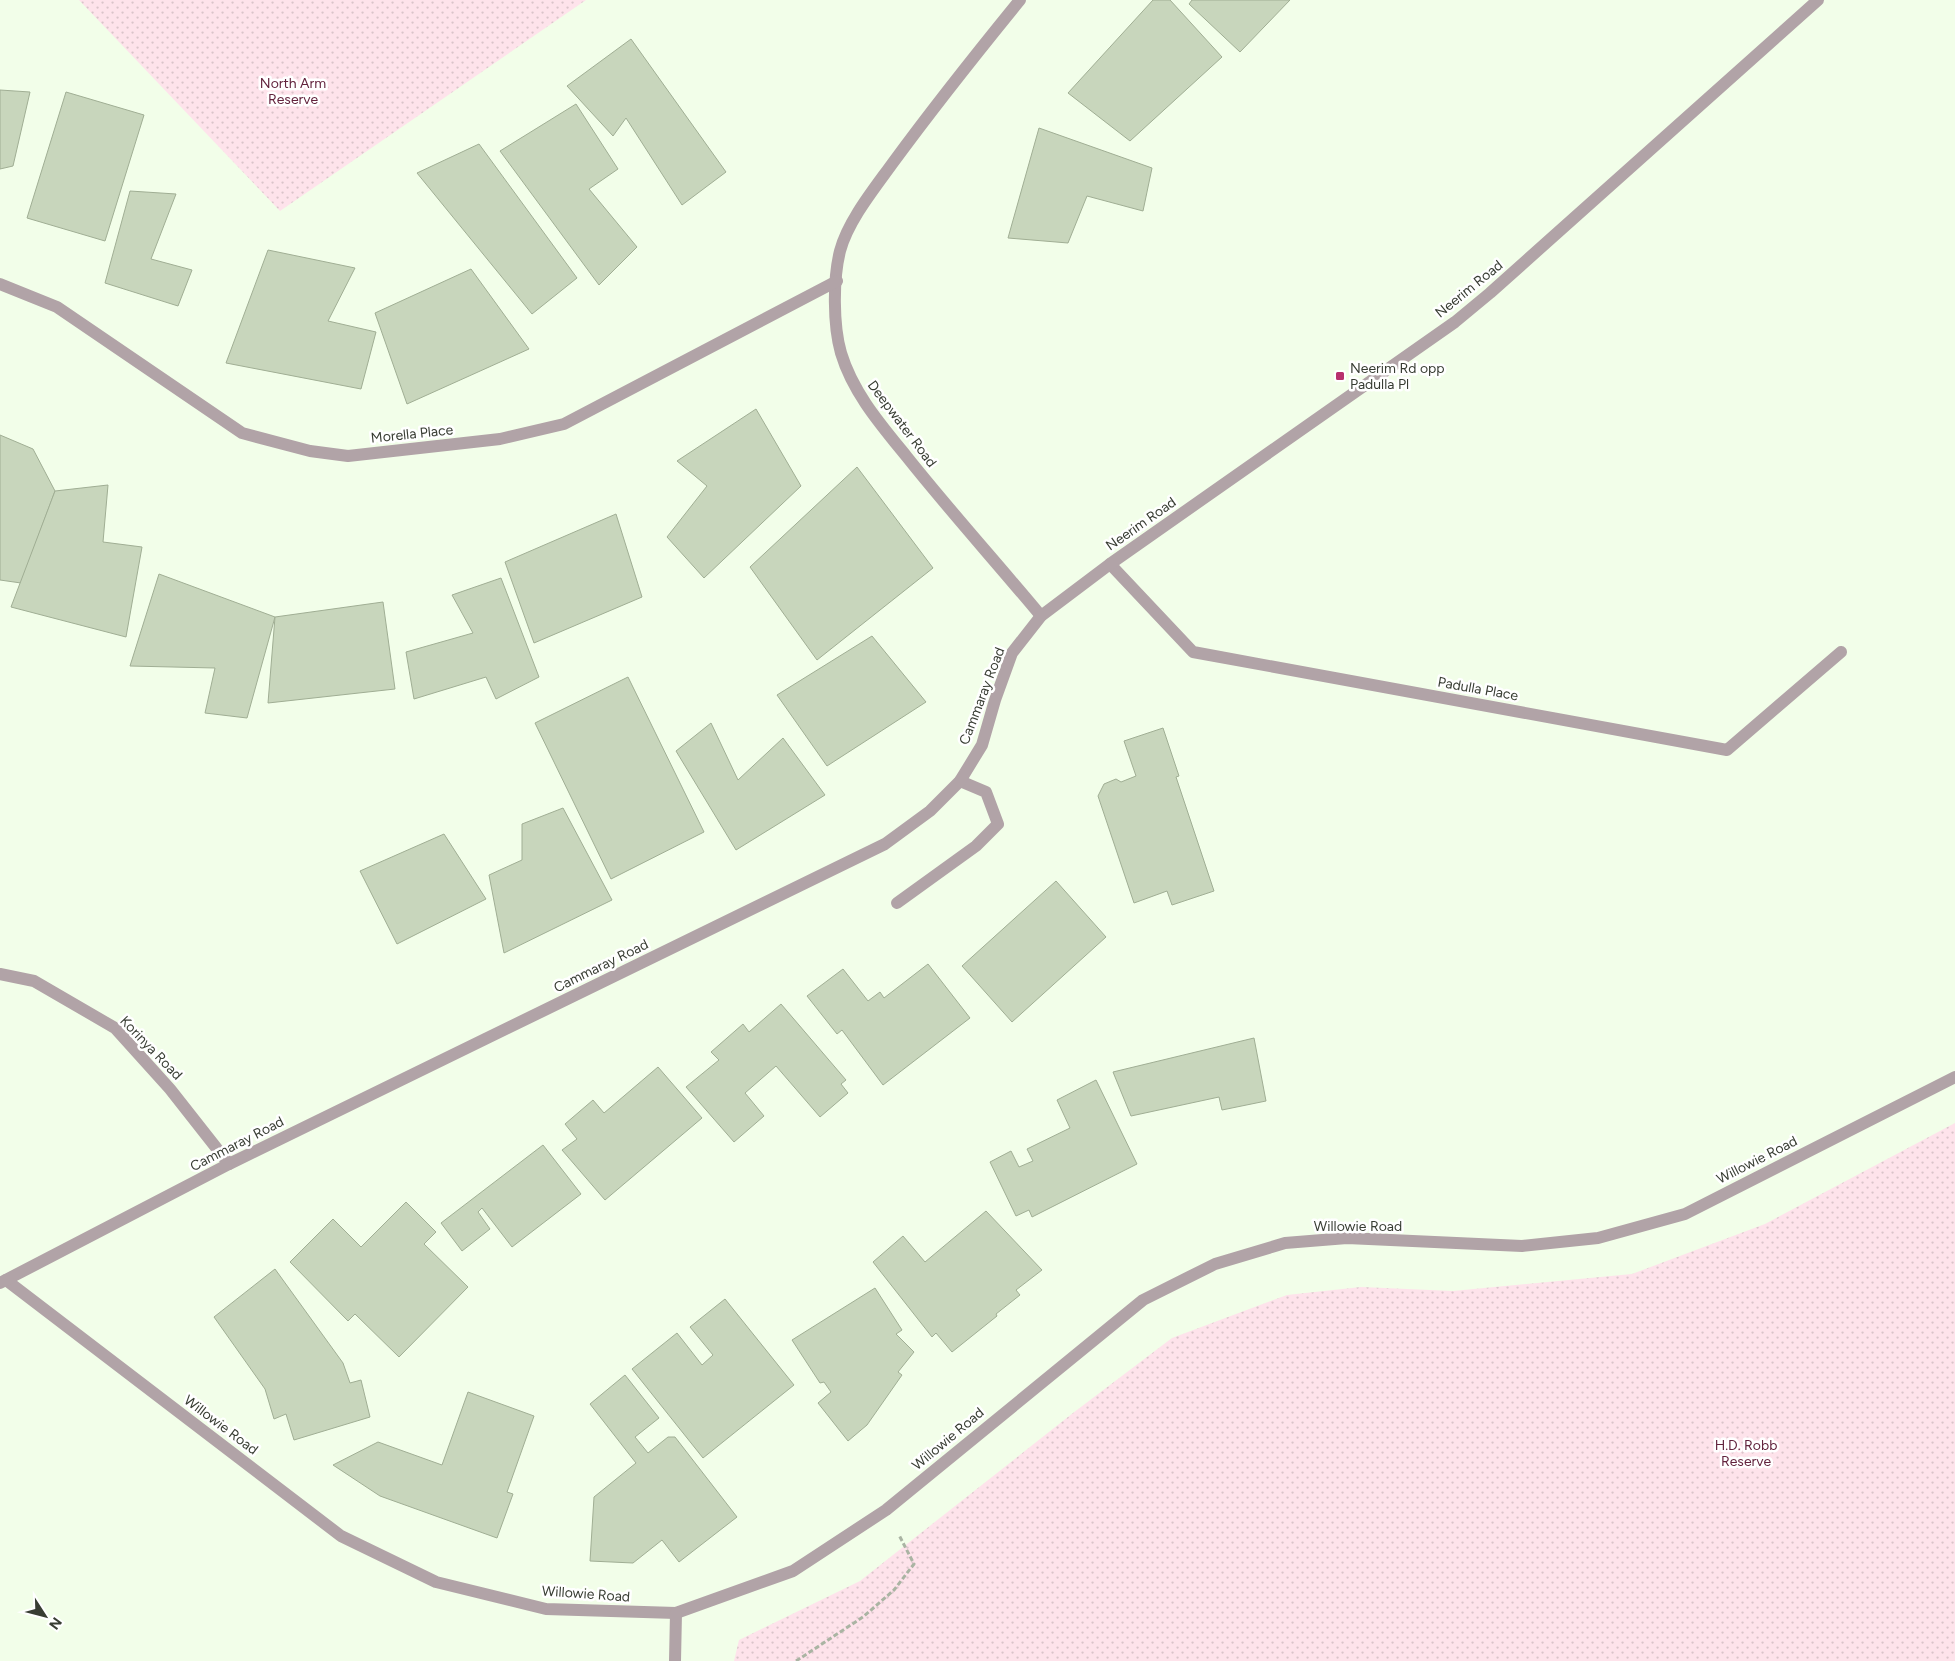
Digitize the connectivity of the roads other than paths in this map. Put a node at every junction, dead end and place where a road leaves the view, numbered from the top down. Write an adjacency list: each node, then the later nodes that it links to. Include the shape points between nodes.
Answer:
1 (1020, 0): 3 (street, Deepwater Road, via 937,102 858,211 840,251)
2 (1818, 0): 5 (street, Neerim Road, via 1455,322)
3 (837, 281): 4 (street, Morella Place, via 564,424 500,439 348,456 310,451 242,433 58,307); 6 (street, Deepwater Road, via 836,320 841,352 857,390 917,470)
4 (0, 284)
5 (1110, 564): 6 (street, Cammaray Road); 7 (street, Padulla Place, via 1193,652 1727,750)
6 (1041, 616): 8 (street, Cammaray Road, via 1012,653 982,744)
7 (1841, 652)
8 (960, 781): 9 (street, via 986,792 998,824 976,846); 12 (street, Cammaray Road, via 930,811 885,844)
9 (897, 903)
10 (0, 974): 12 (street, Korinya Road, via 34,981 115,1028 170,1088)
11 (1955, 1077): 14 (street, Willowie Road, via 1685,1214 1598,1238 1522,1246 1347,1238 1285,1243 1215,1264 1142,1300 886,1510 793,1570)
12 (229, 1164): 13 (street, Cammaray Road)
13 (3, 1281): 14 (street, Willowie Road, via 341,1536 436,1582 546,1609)
14 (676, 1613): 15 (street)
15 (675, 1661)

